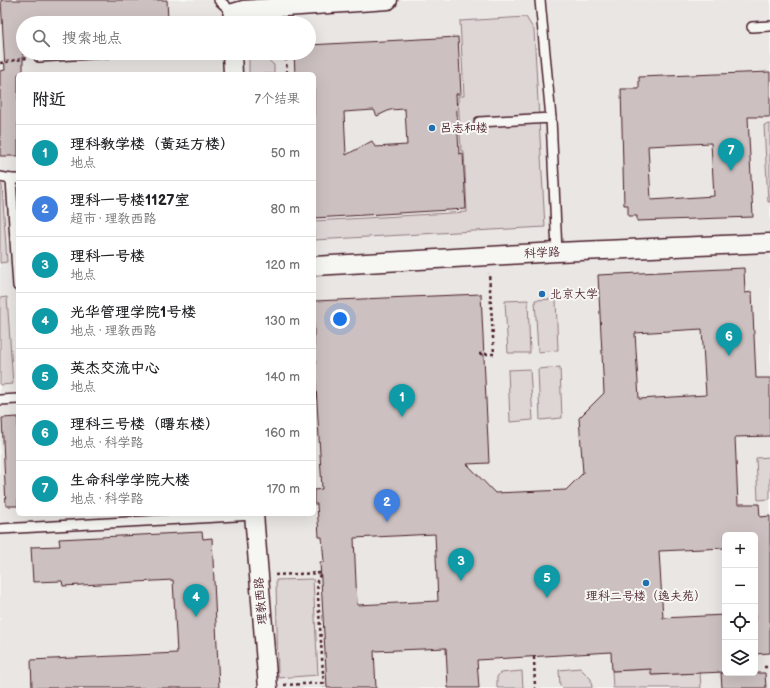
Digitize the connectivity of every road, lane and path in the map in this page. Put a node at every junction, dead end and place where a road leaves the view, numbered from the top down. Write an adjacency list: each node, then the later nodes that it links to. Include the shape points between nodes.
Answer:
1 (218, 0): 4 (lane)
2 (388, 0): 5 (street, via 243,10)
3 (540, 0): 14 (lane)
4 (230, 16)
5 (235, 16)
6 (770, 26): 7 (lane)
7 (752, 27)
8 (17, 60): 11 (path)
9 (232, 60): 12 (street)
10 (286, 60): 13 (path)
11 (0, 63)
12 (233, 72)
13 (287, 72)
14 (551, 118): 15 (lane); 20 (lane)
15 (479, 122)
16 (0, 177): 17 (lane)
17 (14, 179): 18 (lane)
18 (16, 230)
19 (770, 243): 20 (street, 科学路)
20 (557, 252): 21 (street, 科学路)
21 (488, 256): 22 (street, 科学路); 23 (path, via 494,354)
22 (316, 266)
23 (479, 354)
24 (316, 363): 25 (path)
25 (320, 363)
26 (16, 399): 27 (lane)
27 (0, 400)
28 (236, 516): 30 (lane)
29 (254, 516): 31 (street, 理教西路)
30 (0, 529)
31 (259, 575): 35 (path, via 321,573 317,580); 36 (street, 理教西路)
32 (534, 657): 38 (path)
33 (764, 667): 34 (path)
34 (770, 667)
35 (323, 683): 36 (path); 37 (path)
36 (268, 687)
37 (324, 688)
38 (535, 688)

